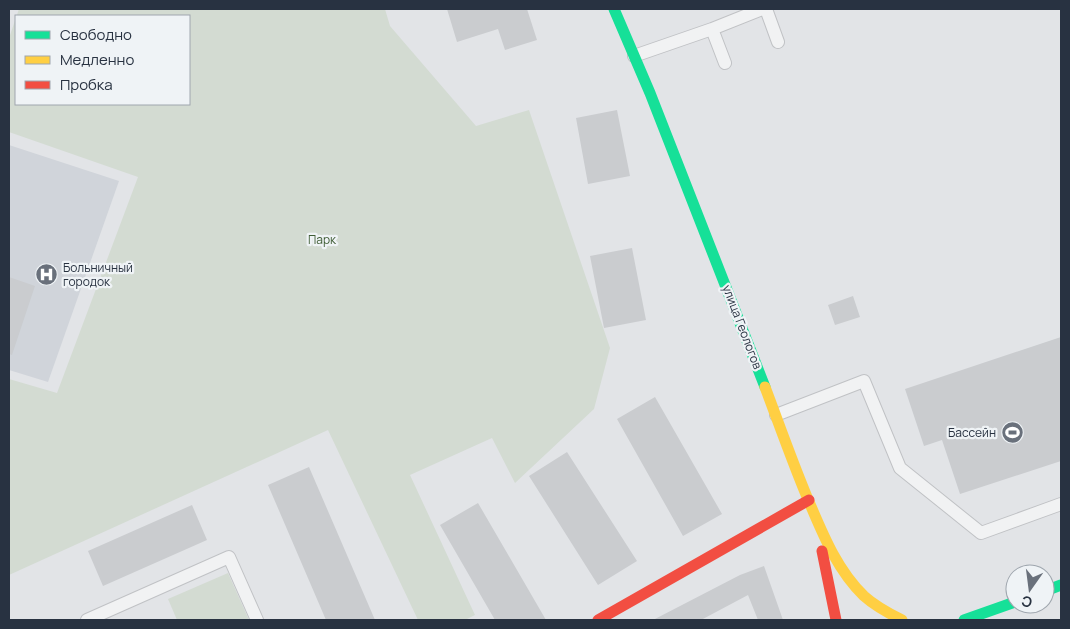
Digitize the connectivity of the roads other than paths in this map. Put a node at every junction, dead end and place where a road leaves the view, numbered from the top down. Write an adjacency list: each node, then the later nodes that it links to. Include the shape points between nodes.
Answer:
1 (614, 9): 5 (street, улица Геологов)
2 (764, 9): 3 (lane); 4 (lane)
3 (712, 29): 5 (lane); 6 (lane)
4 (778, 42)
5 (634, 56): 7 (street, улица Геологов)
6 (725, 63)
7 (776, 415): 8 (street, улица Геологов); 9 (lane, via 864,381 900,468 980,532)
8 (809, 500): 10 (street, улица Геологов); 14 (street)
9 (1061, 504)
10 (814, 513): 15 (street); 16 (street, улица Геологов, via 845,577 874,606)
11 (1005, 606): 17 (street)
12 (87, 620): 13 (lane, via 229,557)
13 (257, 620)
14 (598, 620)
15 (836, 620)
16 (902, 620)
17 (964, 620)

